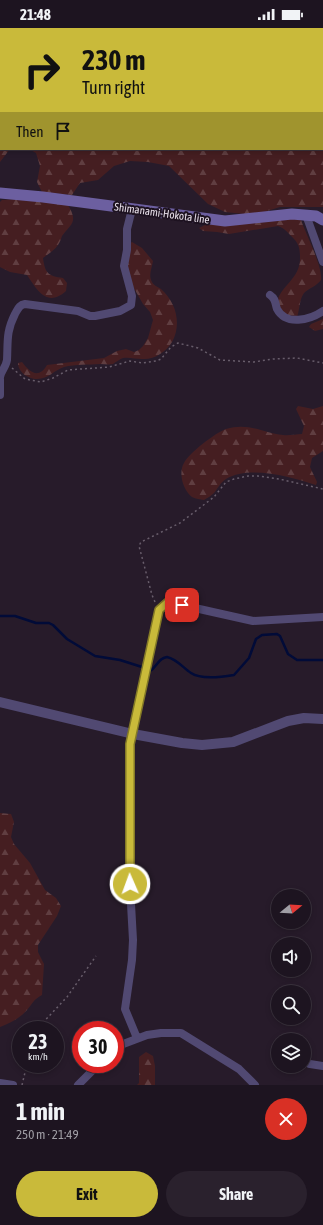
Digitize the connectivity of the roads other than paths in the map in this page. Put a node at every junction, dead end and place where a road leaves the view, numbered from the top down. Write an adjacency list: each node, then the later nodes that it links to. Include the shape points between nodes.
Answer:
1 (0, 193): 2 (main road, Shimanami-Hokota line)
2 (132, 209): 3 (main road, Shimanami-Hokota line, via 225,222 292,214); 8 (street, via 126,229 127,250 124,266 132,296 131,305 120,311 95,316 78,311 21,305 9,329 7,361)
3 (306, 215): 4 (main road, Shimanami-Hokota line); 5 (street)
4 (323, 220)
5 (323, 262)
6 (270, 295): 7 (street, via 274,297 277,308 287,319 295,321)
7 (323, 311)
8 (0, 378): 9 (street)
9 (0, 395)
10 (323, 617): 13 (street, via 253,621 168,602 159,610)
11 (0, 702): 13 (street)
12 (323, 719): 13 (street, via 304,718 288,721 246,738 216,744 182,743)
13 (133, 734): 14 (street, via 130,744 129,868 133,940 125,1009)
14 (137, 1038): 15 (street); 22 (street, via 161,1033 181,1034 239,1069)
15 (124, 1043)
16 (311, 1064): 17 (street)
17 (323, 1066)
18 (90, 1073): 21 (street)
19 (0, 1083): 20 (street)
20 (12, 1085)
21 (78, 1085)
22 (255, 1085)

